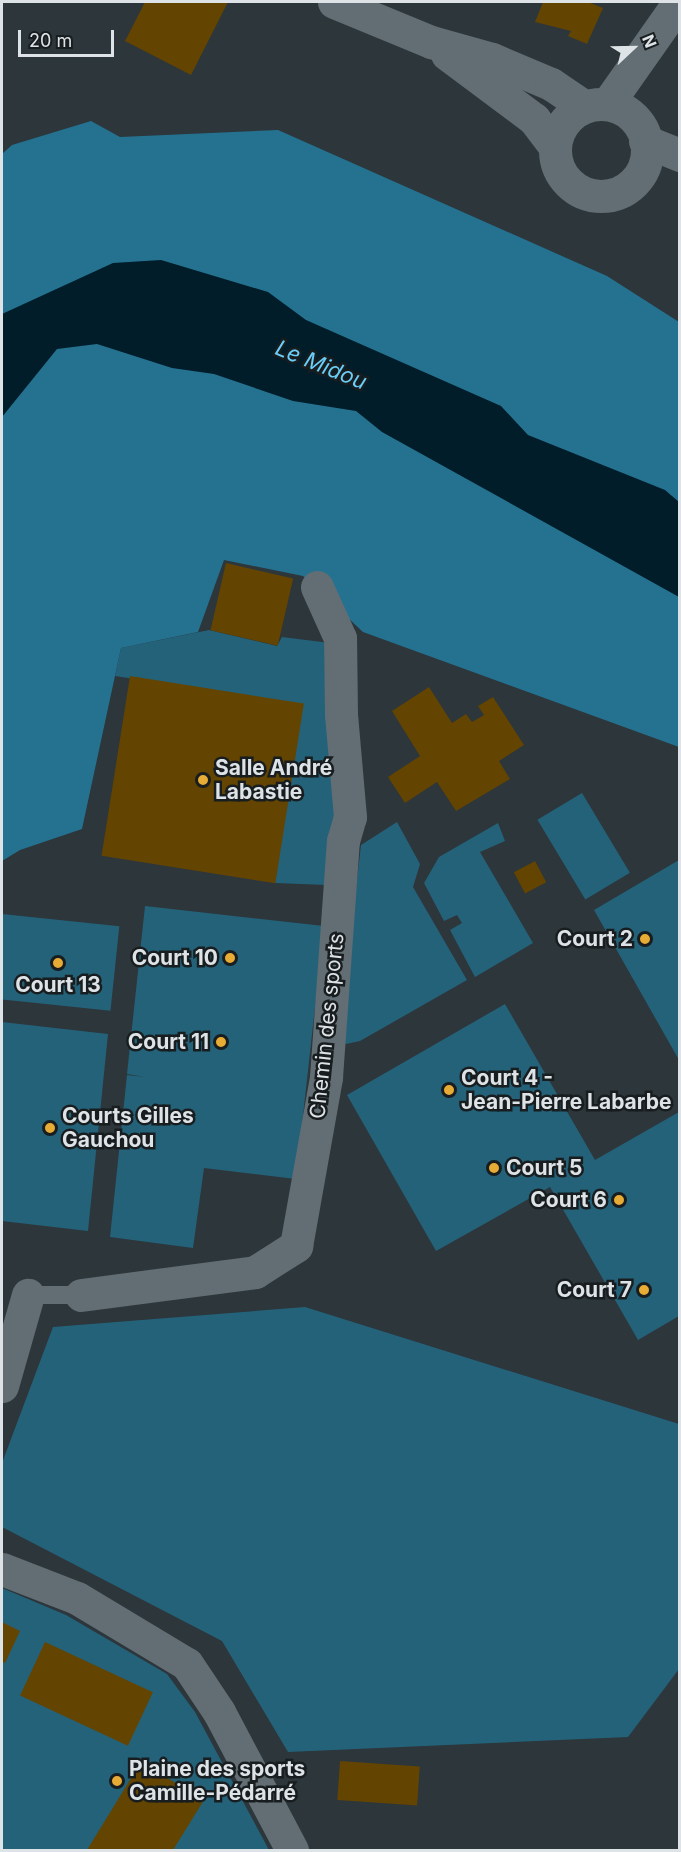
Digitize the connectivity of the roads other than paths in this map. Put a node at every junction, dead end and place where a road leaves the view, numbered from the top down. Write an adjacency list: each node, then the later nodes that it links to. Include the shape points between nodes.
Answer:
1 (334, 2): 3 (street)
2 (679, 2): 4 (street)
3 (431, 42): 4 (street, via 492,59); 6 (street, via 534,119)
4 (596, 105): 5 (street, via 634,117); 6 (street, via 563,121)
5 (645, 141): 6 (street, via 647,152 640,174 618,194 603,197 571,187 555,162); 7 (street)
6 (554, 146)
7 (680, 155)
8 (317, 587): 10 (street, Chemin des sports, via 340,638 341,715 350,817 343,841 326,1077 296,1246 255,1272)
9 (28, 1295): 10 (lane); 11 (street)
10 (81, 1295)
11 (2, 1386)
12 (2, 1569): 13 (street, via 77,1598 187,1664 219,1712)
13 (292, 1851)

